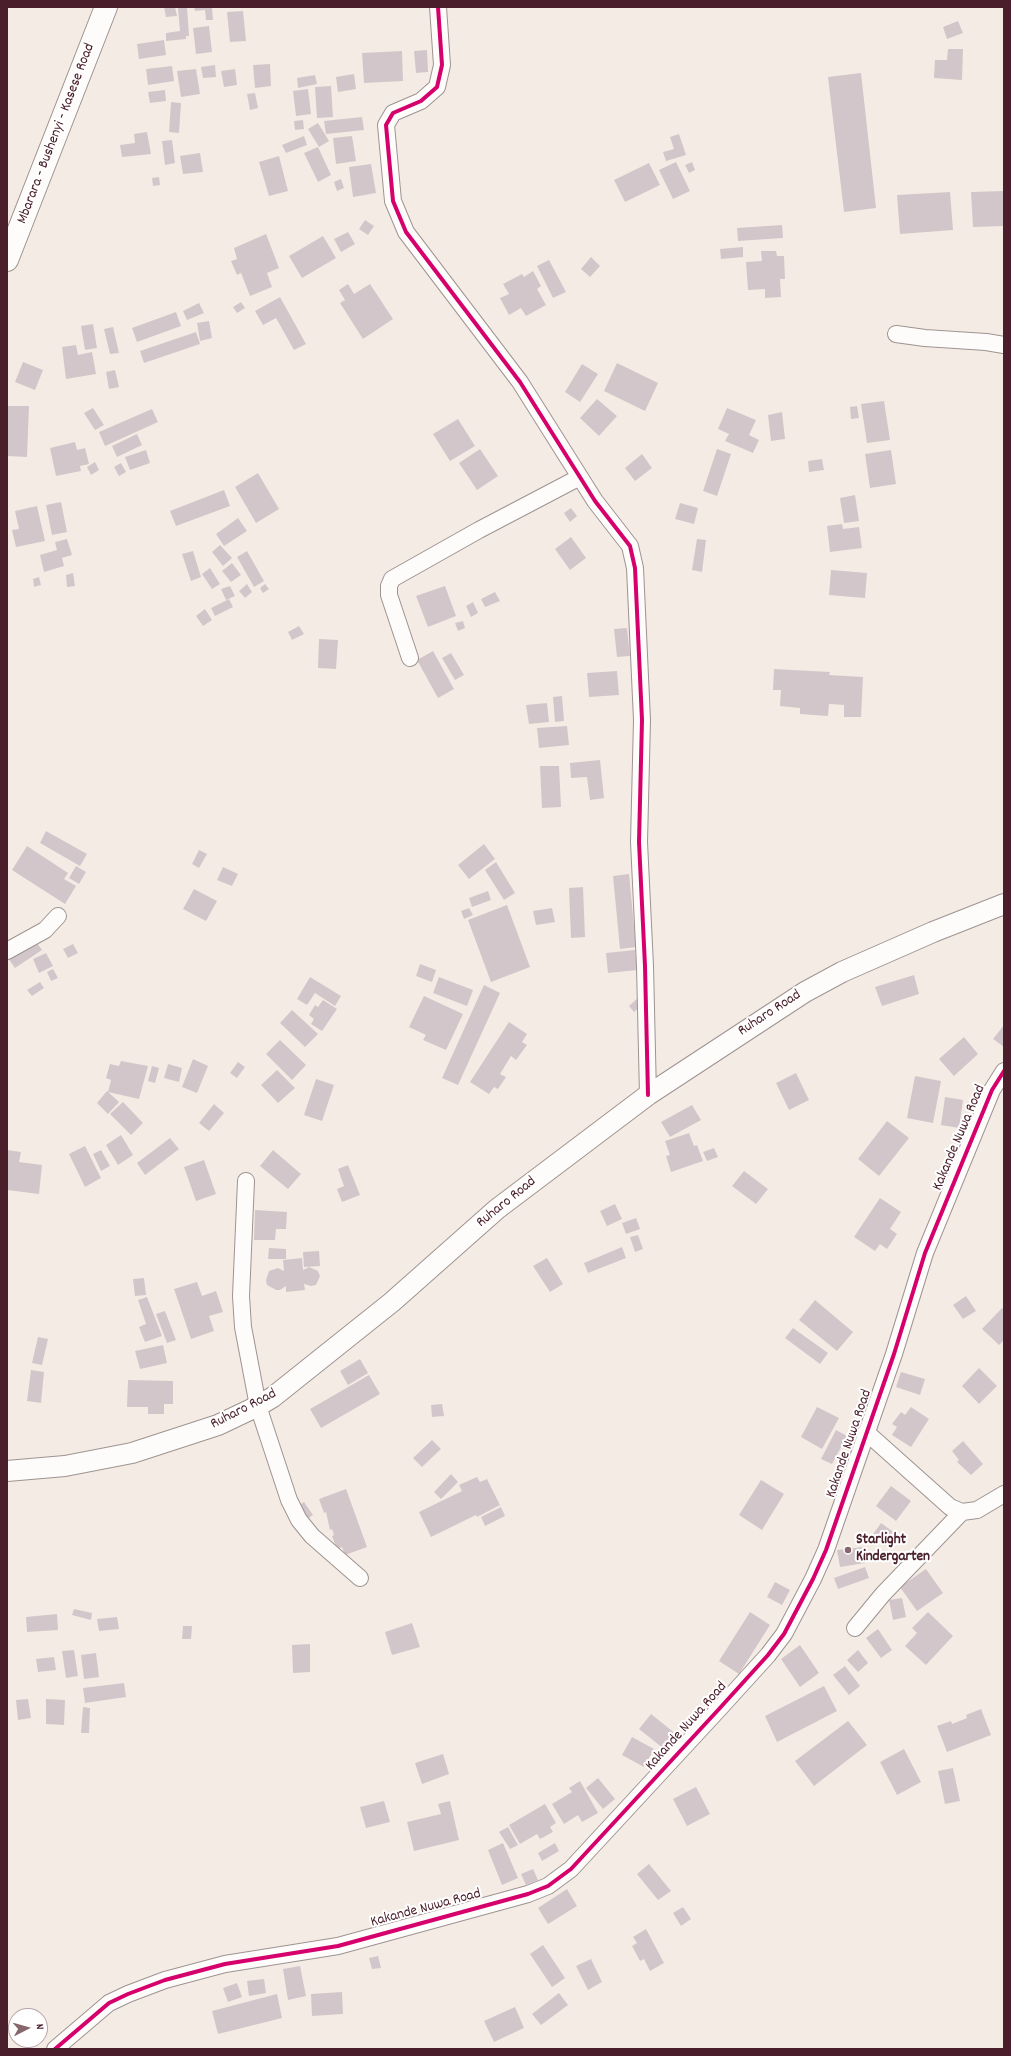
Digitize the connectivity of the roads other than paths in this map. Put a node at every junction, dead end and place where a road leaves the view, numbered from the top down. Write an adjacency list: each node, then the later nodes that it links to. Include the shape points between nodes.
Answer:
1 (106, 7): 3 (main road, Mbarara - Bushenyi - Kasese Road)
2 (438, 7): 6 (street, via 442,65 437,87 421,100 393,112 386,125 393,201 406,232 520,382)
3 (7, 260)
4 (896, 334): 5 (street)
5 (1004, 345)
6 (580, 478): 7 (street, via 392,579 389,595); 12 (street, via 630,546 635,568 642,720 639,842)
7 (410, 658)
8 (1004, 904): 12 (street, Ruharo Road, via 842,972 805,992)
9 (58, 916): 10 (street, via 45,930)
10 (7, 951)
11 (1004, 1071): 15 (street, Kakande Nuwa Road, via 992,1090 925,1253 894,1354)
12 (648, 1095): 14 (street, Ruharo Road, via 497,1208 392,1302 273,1397)
13 (246, 1180): 14 (street, via 241,1296 243,1327)
14 (258, 1406): 16 (street, Ruharo Road, via 218,1425 132,1453 65,1466); 19 (street, via 289,1500 299,1520 312,1536)
15 (866, 1432): 18 (street, via 939,1498); 21 (street, Kakande Nuwa Road, via 826,1550 784,1634 709,1720 565,1874 548,1886 528,1894 338,1946 233,1963 165,1980 109,2003)
16 (7, 1471)
17 (1004, 1494): 18 (street, via 978,1510)
18 (962, 1512): 20 (street, via 883,1594)
19 (360, 1578)
20 (855, 1628)
21 (55, 2049)

